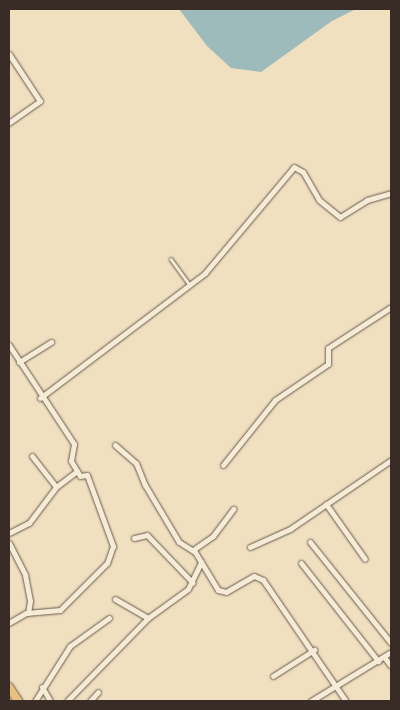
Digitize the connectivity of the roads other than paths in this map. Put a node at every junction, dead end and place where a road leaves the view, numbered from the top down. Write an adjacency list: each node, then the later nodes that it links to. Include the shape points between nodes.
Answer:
1 (9, 54): 2 (street, via 40,98 35,107)
2 (9, 123)
3 (391, 192): 5 (street, via 367,200 340,217 319,200 304,172 294,167 205,273)
4 (171, 259): 5 (lane)
5 (190, 285): 10 (street)
6 (391, 307): 14 (street, via 330,346 328,364 275,400)
7 (51, 342): 9 (street)
8 (9, 345): 9 (street)
9 (19, 362): 10 (street)
10 (40, 398): 15 (street, via 74,444 71,459)
11 (116, 445): 24 (street, via 138,466 145,485 179,542)
12 (32, 456): 16 (street)
13 (391, 460): 17 (street)
14 (223, 465)
15 (76, 471): 16 (street); 30 (street, via 80,476 87,475 100,505 112,541 112,556 60,610)
16 (56, 487): 19 (street, via 29,523)
17 (326, 504): 23 (street, via 290,528); 25 (street)
18 (233, 509): 24 (street, via 213,536)
19 (9, 533)
20 (134, 538): 28 (street, via 147,535)
21 (310, 542): 34 (street)
22 (9, 543): 30 (street, via 25,575 30,601)
23 (250, 547)
24 (193, 550): 26 (street)
25 (366, 559)
26 (201, 562): 28 (street); 35 (street, via 223,593 254,576 260,578)
27 (301, 563): 38 (street)
28 (193, 582): 32 (street)
29 (115, 599): 32 (street)
30 (28, 613): 33 (street)
31 (109, 618): 43 (street, via 70,646)
32 (148, 618): 48 (street)
33 (9, 623)
34 (391, 643)
35 (314, 650): 40 (street); 41 (street)
36 (391, 652): 37 (street)
37 (384, 656): 38 (street); 39 (street)
38 (378, 661): 41 (street)
39 (391, 666)
40 (273, 676)
41 (336, 686): 50 (street); 51 (street)
42 (9, 687): 45 (main road)
43 (42, 687): 46 (street); 47 (street)
44 (98, 692): 49 (street)
45 (18, 701)
46 (35, 701)
47 (50, 701)
48 (67, 701)
49 (90, 701)
50 (311, 701)
51 (346, 701)

